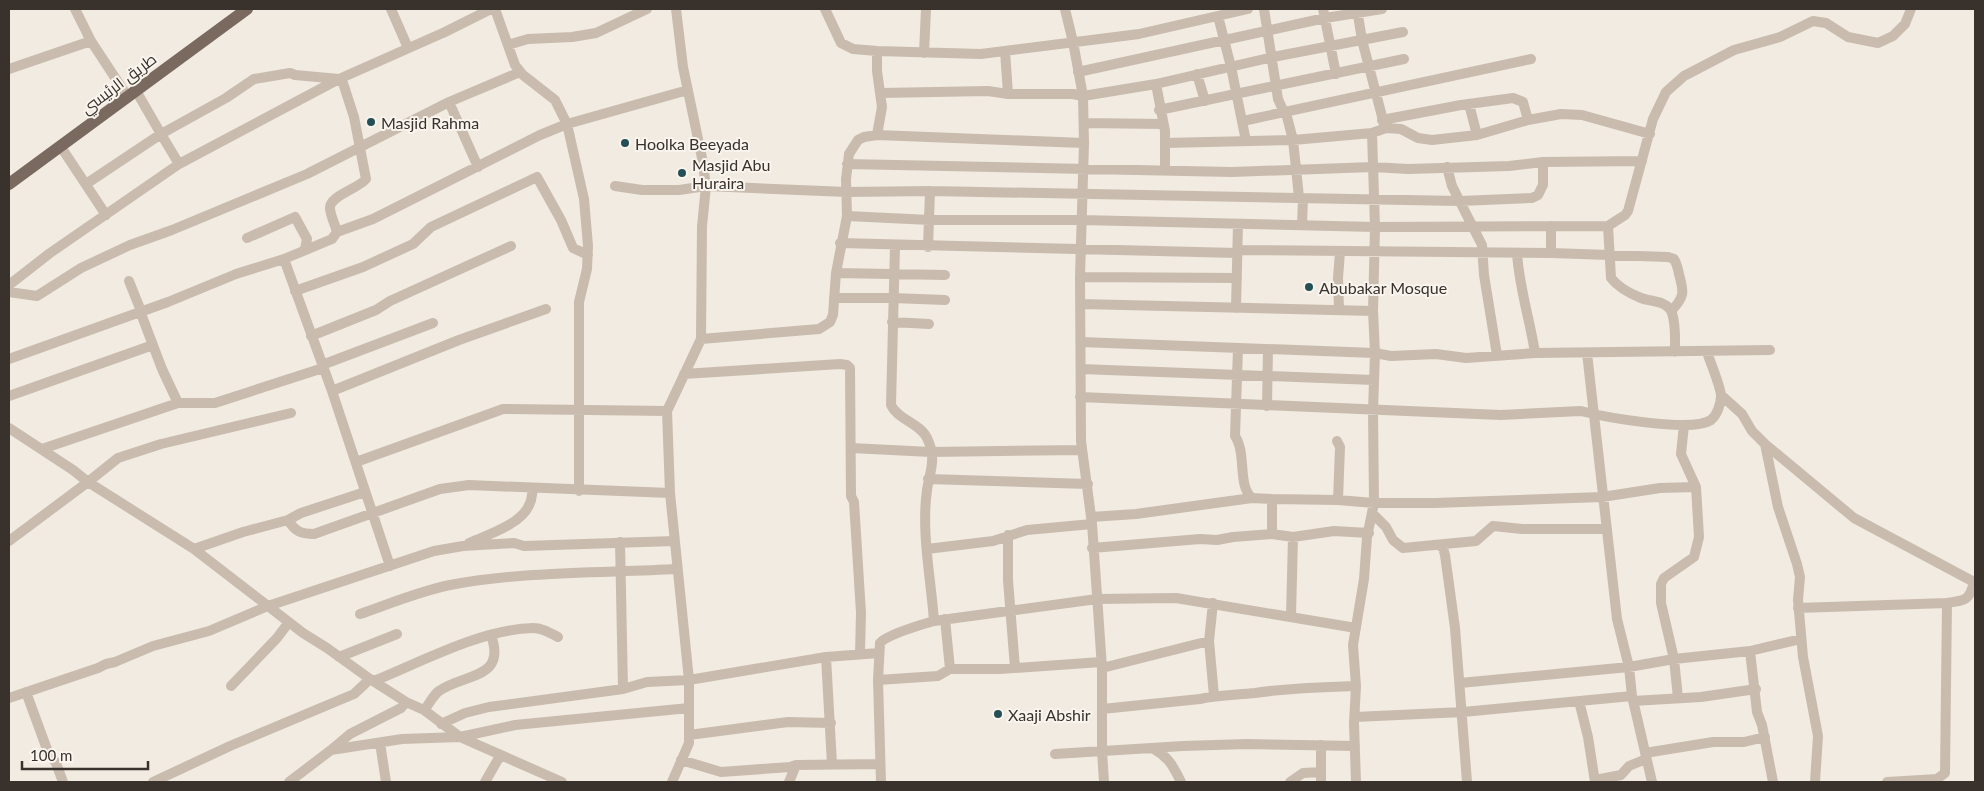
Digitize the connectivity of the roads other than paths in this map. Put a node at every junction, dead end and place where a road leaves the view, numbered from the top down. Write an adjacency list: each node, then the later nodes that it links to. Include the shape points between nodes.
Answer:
1 (75, 9): 21 (street)
2 (246, 9): 45 (main road, طريق الرئيسي)
3 (391, 9): 26 (street)
4 (491, 9): 26 (street)
5 (496, 9): 24 (street)
6 (647, 9): 24 (street, via 596,33 528,39)
7 (676, 9): 43 (street)
8 (825, 9): 28 (street, via 841,43 853,49)
9 (926, 9): 29 (street)
10 (1065, 9): 23 (street)
11 (1248, 9): 17 (street)
12 (1264, 9): 18 (street)
13 (1382, 9): 15 (street)
14 (1911, 9): 63 (street, via 1905,24 1893,36 1878,43 1848,37 1826,24 1813,21 1780,37 1734,50 1684,76 1666,92 1653,119)
15 (1357, 10): 16 (street); 20 (street)
16 (1324, 13): 18 (street); 25 (street)
17 (1218, 16): 22 (street); 23 (street, via 1140,34)
18 (1268, 32): 22 (street); 30 (street)
19 (1403, 32): 20 (street)
20 (1362, 40): 25 (street); 34 (street)
21 (91, 41): 35 (street); 45 (street)
22 (1224, 41): 33 (street); 37 (street)
23 (1073, 42): 27 (street); 37 (street)
24 (508, 45): 36 (street)
25 (1330, 46): 30 (street); 39 (street)
26 (408, 48): 40 (street)
27 (1005, 51): 29 (street, via 981,54); 47 (street)
28 (877, 52): 29 (street); 46 (street)
29 (924, 52)
30 (1273, 57): 33 (street); 42 (street)
31 (1404, 59): 34 (street)
32 (1531, 59): 44 (street)
33 (1231, 66): 38 (street); 48 (street)
34 (1370, 67): 39 (street); 44 (street)
35 (9, 68)
36 (520, 72): 51 (street); 58 (street, via 555,100)
37 (1078, 72): 49 (street)
38 (1197, 74): 41 (street); 50 (street)
39 (1336, 74): 42 (street)
40 (339, 79): 62 (street, via 290,73 254,79); 70 (street, via 343,83); 74 (street)
41 (1156, 84): 49 (street); 53 (street)
42 (1276, 86): 48 (street); 54 (street)
43 (688, 90): 58 (street); 85 (street)
44 (1375, 92): 54 (street); 60 (street)
45 (131, 93): 62 (street); 71 (main road, طريق الرئيسي)
46 (881, 93): 47 (street, via 988,91); 64 (street)
47 (1008, 94): 49 (street)
48 (1237, 94): 50 (street); 55 (street)
49 (1083, 96): 57 (street)
50 (1205, 101): 53 (street)
51 (449, 102): 70 (street); 76 (street)
52 (1469, 104): 56 (street, via 1517,98 1523,102); 60 (street); 65 (street)
53 (1160, 110): 59 (street)
54 (1286, 113): 55 (street); 66 (street)
55 (1243, 120): 67 (street)
56 (1528, 120): 63 (street, via 1562,114 1582,115); 65 (street)
57 (1084, 123): 59 (street); 68 (street)
58 (567, 124): 76 (street); 116 (street, via 587,216)
59 (1163, 124): 69 (street)
60 (1384, 124): 61 (street); 65 (street, via 1426,140)
61 (1372, 133): 66 (street); 77 (street)
62 (161, 134): 74 (street); 83 (street)
63 (1650, 134): 72 (street)
64 (877, 135): 68 (street); 75 (street, via 858,140)
65 (1477, 135)
66 (1293, 140): 67 (street); 81 (street)
67 (1246, 141): 69 (street)
68 (1084, 143): 79 (street)
69 (1165, 143): 80 (street)
70 (361, 146): 102 (street, via 366,179 330,203); 127 (street, via 307,174 130,245 81,268 37,296)
71 (61, 147): 82 (main road, طريق الرئيسي); 83 (street)
72 (1642, 161): 73 (street); 100 (street, via 1626,215)
73 (1543, 162): 78 (street); 91 (street, via 1543,185 1538,196)
74 (179, 164): 92 (street)
75 (847, 164): 79 (street); 87 (street)
76 (478, 167): 102 (street, via 373,219)
77 (1373, 167): 78 (street); 81 (street); 90 (street)
78 (1447, 167): 91 (street)
79 (1082, 168): 80 (street); 88 (street)
80 (1165, 170): 81 (street)
81 (1297, 170): 89 (street)
82 (9, 184)
83 (86, 184): 92 (street)
84 (615, 186): 85 (street, via 642,190)
85 (706, 186): 87 (street); 142 (street, via 702,226)
86 (930, 191): 87 (street); 88 (street); 94 (street)
87 (847, 192): 93 (street)
88 (1082, 194): 89 (street); 95 (street)
89 (1301, 198): 90 (street); 97 (street)
90 (1373, 198): 91 (street); 101 (street)
91 (1460, 201): 98 (street)
92 (106, 215): 125 (street)
93 (847, 216): 94 (street); 104 (street)
94 (930, 220): 95 (street); 107 (street)
95 (1081, 220): 96 (street); 109 (street)
96 (1238, 224): 97 (street); 110 (street)
97 (1302, 225): 101 (street)
98 (1471, 226): 99 (street); 101 (street); 113 (street, via 1480,239)
99 (1550, 226): 100 (street); 115 (street)
100 (1608, 226): 117 (street)
101 (1375, 227): 112 (street)
102 (337, 232): 108 (street, via 332,239)
103 (247, 238): 108 (street, via 295,217 307,240)
104 (840, 243): 106 (street); 119 (street)
105 (512, 246): 141 (street, via 376,310)
106 (895, 246): 107 (street); 120 (street)
107 (928, 246): 109 (street)
108 (306, 249): 118 (street)
109 (1080, 249): 110 (street); 122 (street)
110 (1237, 252): 111 (street); 123 (street)
111 (1340, 252): 112 (street); 134 (street)
112 (1373, 252): 113 (street); 136 (street)
113 (1483, 253): 114 (street); 153 (street)
114 (1517, 253): 115 (street); 151 (street, via 1518,274)
115 (1552, 253): 117 (street)
116 (588, 255): 126 (street, via 573,248 537,177 431,227 413,244 363,267); 168 (street, via 579,302)
117 (1609, 255): 137 (street, via 1614,282 1643,299 1668,306); 137 (street, via 1674,259 1684,291)
118 (284, 259): 126 (street); 135 (street)
119 (836, 273): 120 (street); 128 (street)
120 (894, 274): 121 (street); 129 (street)
121 (945, 275)
122 (1080, 277): 123 (street); 131 (street)
123 (1237, 278): 132 (street)
124 (129, 281): 135 (street)
125 (9, 285)
126 (295, 291): 141 (street)
127 (9, 292)
128 (834, 298): 129 (street); 142 (street, via 830,322 819,329)
129 (893, 298): 130 (street); 138 (street)
130 (945, 300)
131 (1080, 304): 132 (street); 143 (street)
132 (1236, 308): 134 (street)
133 (546, 309): 161 (street)
134 (1339, 310): 136 (street)
135 (140, 311): 144 (street); 154 (street)
136 (1373, 311): 150 (street)
137 (1671, 311): 148 (street)
138 (892, 322): 140 (street); 180 (street, via 891,405 895,412 924,432)
139 (433, 323): 155 (street)
140 (929, 324)
141 (311, 336): 155 (street)
142 (701, 339): 157 (street)
143 (1081, 342): 145 (street); 156 (street)
144 (153, 346): 163 (street); 165 (street)
145 (1238, 348): 146 (street); 158 (street)
146 (1268, 349): 150 (street); 159 (street)
147 (1770, 350): 149 (street)
148 (1675, 352): 149 (street); 152 (street)
149 (1707, 352): 162 (street)
150 (1376, 353): 153 (street, via 1391,356 1436,354 1454,358); 160 (street)
151 (1535, 353): 152 (street); 153 (street)
152 (1587, 353): 172 (street)
153 (1497, 355)
154 (9, 359)
155 (322, 366): 161 (street); 165 (street, via 214,403)
156 (1081, 369): 158 (street); 164 (street)
157 (684, 374): 169 (street); 177 (street, via 847,365 850,368)
158 (1238, 375): 159 (street); 166 (street)
159 (1269, 376): 160 (street); 167 (street)
160 (1374, 380): 170 (street)
161 (332, 391): 181 (street)
162 (1722, 395): 173 (street, via 1711,420); 176 (street, via 1742,414)
163 (9, 396)
164 (1080, 397): 166 (street); 179 (street)
165 (178, 404): 178 (street)
166 (1237, 404): 167 (street); 191 (street, via 1235,436 1241,447 1246,490)
167 (1267, 406): 170 (street)
168 (580, 409): 169 (street); 181 (street, via 504,409); 187 (street)
169 (667, 411): 189 (street)
170 (1373, 411): 172 (street, via 1501,415 1581,411); 194 (street)
171 (291, 413): 183 (street, via 161,444 118,458)
172 (1593, 414): 173 (street); 190 (street)
173 (1684, 425): 185 (street, via 1681,454)
174 (9, 428): 178 (street)
175 (1337, 441): 193 (street, via 1340,446)
176 (1765, 444): 216 (street, via 1854,518 1974,582 1968,598); 218 (street, via 1778,507 1798,564)
177 (851, 448): 180 (street); 232 (street, via 851,496 861,613)
178 (42, 449): 183 (street)
179 (1082, 450): 180 (street); 184 (street)
180 (931, 452): 182 (street, via 933,466)
181 (356, 462): 188 (street)
182 (928, 479): 184 (street); 210 (street)
183 (88, 482): 203 (street); 209 (street)
184 (1088, 484): 197 (street)
185 (1696, 487): 190 (street, via 1660,488); 236 (street, via 1697,549 1694,557 1664,578 1661,584 1661,603)
186 (533, 488): 187 (street); 195 (street, via 470,485 440,490); 206 (street, via 526,512 503,529)
187 (579, 491): 189 (street)
188 (365, 492): 195 (street); 196 (street, via 310,509)
189 (670, 493): 204 (street)
190 (1602, 497): 194 (street); 198 (street)
191 (1252, 498): 192 (street); 197 (street)
192 (1272, 499): 193 (street); 200 (street)
193 (1338, 500): 194 (street)
194 (1373, 508): 199 (street); 207 (street, via 1398,546)
195 (372, 514): 196 (street, via 314,534 295,530); 211 (street)
196 (288, 520): 209 (street)
197 (1091, 520): 201 (street); 208 (street)
198 (1606, 529): 207 (street, via 1493,526 1476,541); 238 (street, via 1617,619)
199 (1369, 533): 202 (street, via 1334,531); 225 (street)
200 (1272, 534): 202 (street); 208 (street)
201 (1008, 535): 210 (street, via 993,541); 219 (street)
202 (1293, 537): 221 (street)
203 (9, 541)
204 (674, 541): 205 (street); 212 (street)
205 (620, 542): 206 (street); 213 (street)
206 (463, 546): 211 (street, via 434,551)
207 (1439, 546): 244 (street, via 1445,555)
208 (1092, 548): 214 (street)
209 (194, 549): 217 (street)
210 (927, 549): 223 (street)
211 (390, 566): 217 (street)
212 (678, 569): 213 (street); 242 (street)
213 (621, 572): 220 (street, via 449,585); 247 (street)
214 (1097, 599): 215 (street, via 1176,598); 219 (street); 237 (street)
215 (1213, 603): 221 (street); 230 (street)
216 (1947, 603): 218 (street); 299 (street, via 1945,773 1937,779)
217 (268, 606): 224 (street); 249 (street, via 209,631 153,646)
218 (1798, 608): 229 (street)
219 (1011, 610): 222 (street); 239 (street)
220 (360, 614)
221 (1291, 616): 225 (street)
222 (945, 619): 223 (street); 240 (street)
223 (934, 620): 233 (street, via 882,640)
224 (289, 622): 234 (street); 245 (street)
225 (1356, 628): 246 (street, via 1353,645)
226 (397, 634): 234 (street)
227 (491, 635): 228 (street, via 534,628); 241 (street); 258 (street, via 496,648 487,670 438,692)
228 (558, 637)
229 (1801, 639): 231 (street); 297 (street, via 1818,736)
230 (1209, 641): 237 (street); 250 (street)
231 (1750, 651): 236 (street); 248 (street)
232 (860, 653): 233 (street); 235 (street)
233 (879, 653): 243 (street)
234 (339, 657): 241 (street)
235 (826, 657): 242 (street); 261 (street)
236 (1674, 659): 238 (street); 252 (street)
237 (1102, 665): 239 (street); 257 (street)
238 (1629, 667): 244 (street); 253 (street)
239 (1014, 668): 240 (street)
240 (950, 669): 243 (street, via 938,676)
241 (372, 680): 255 (street); 282 (street, via 354,694)
242 (690, 680): 247 (street, via 647,682); 256 (street)
243 (878, 680): 277 (street)
244 (1460, 683): 259 (street)
245 (231, 686)
246 (1356, 686): 250 (street, via 1274,689); 260 (street)
247 (623, 689): 262 (street, via 489,707)
248 (1756, 689): 252 (street, via 1701,698); 265 (street, via 1757,712)
249 (26, 692): 251 (street); 281 (street)
250 (1214, 696): 257 (street)
251 (9, 698)
252 (1678, 698): 253 (street)
253 (1632, 699): 254 (street); 274 (street)
254 (1579, 701): 259 (street); 280 (street)
255 (406, 702): 258 (street); 270 (street, via 401,708 350,734)
256 (689, 708): 263 (street); 264 (street, via 515,725)
257 (1102, 708): 271 (street)
258 (424, 710): 262 (street)
259 (1463, 712): 260 (street); 294 (street)
260 (1355, 717): 268 (street)
261 (831, 723): 263 (street, via 788,722); 276 (street)
262 (441, 724): 264 (street)
263 (689, 735): 275 (street)
264 (460, 737): 266 (street); 273 (street)
265 (1765, 737): 274 (street, via 1744,742 1713,742); 296 (street)
266 (380, 743): 270 (street); 284 (street)
267 (1321, 746): 268 (street); 269 (street, via 1246,744); 279 (street)
268 (1355, 746): 293 (street)
269 (1153, 749): 271 (street); 291 (street, via 1164,754)
270 (331, 750): 283 (street)
271 (1102, 751): 272 (street); 290 (street)
272 (1055, 754)
273 (500, 756): 285 (street); 286 (street)
274 (1645, 756): 280 (street, via 1621,775); 295 (street)
275 (682, 760): 278 (street, via 721,772); 287 (street)
276 (832, 764): 277 (street); 278 (street)
277 (880, 764): 289 (street)
278 (796, 765): 288 (street)
279 (1321, 777): 292 (street, via 1303,773)
280 (1595, 781)
281 (63, 782)
282 (153, 782)
283 (289, 782)
284 (386, 782)
285 (485, 782)
286 (562, 782)
287 (672, 782)
288 (789, 782)
289 (881, 782)
290 (1104, 782)
291 (1181, 782)
292 (1290, 782)
293 (1356, 782)
294 (1467, 782)
295 (1652, 782)
296 (1773, 782)
297 (1815, 782)
298 (1887, 782): 299 (street)
299 (1920, 782)

